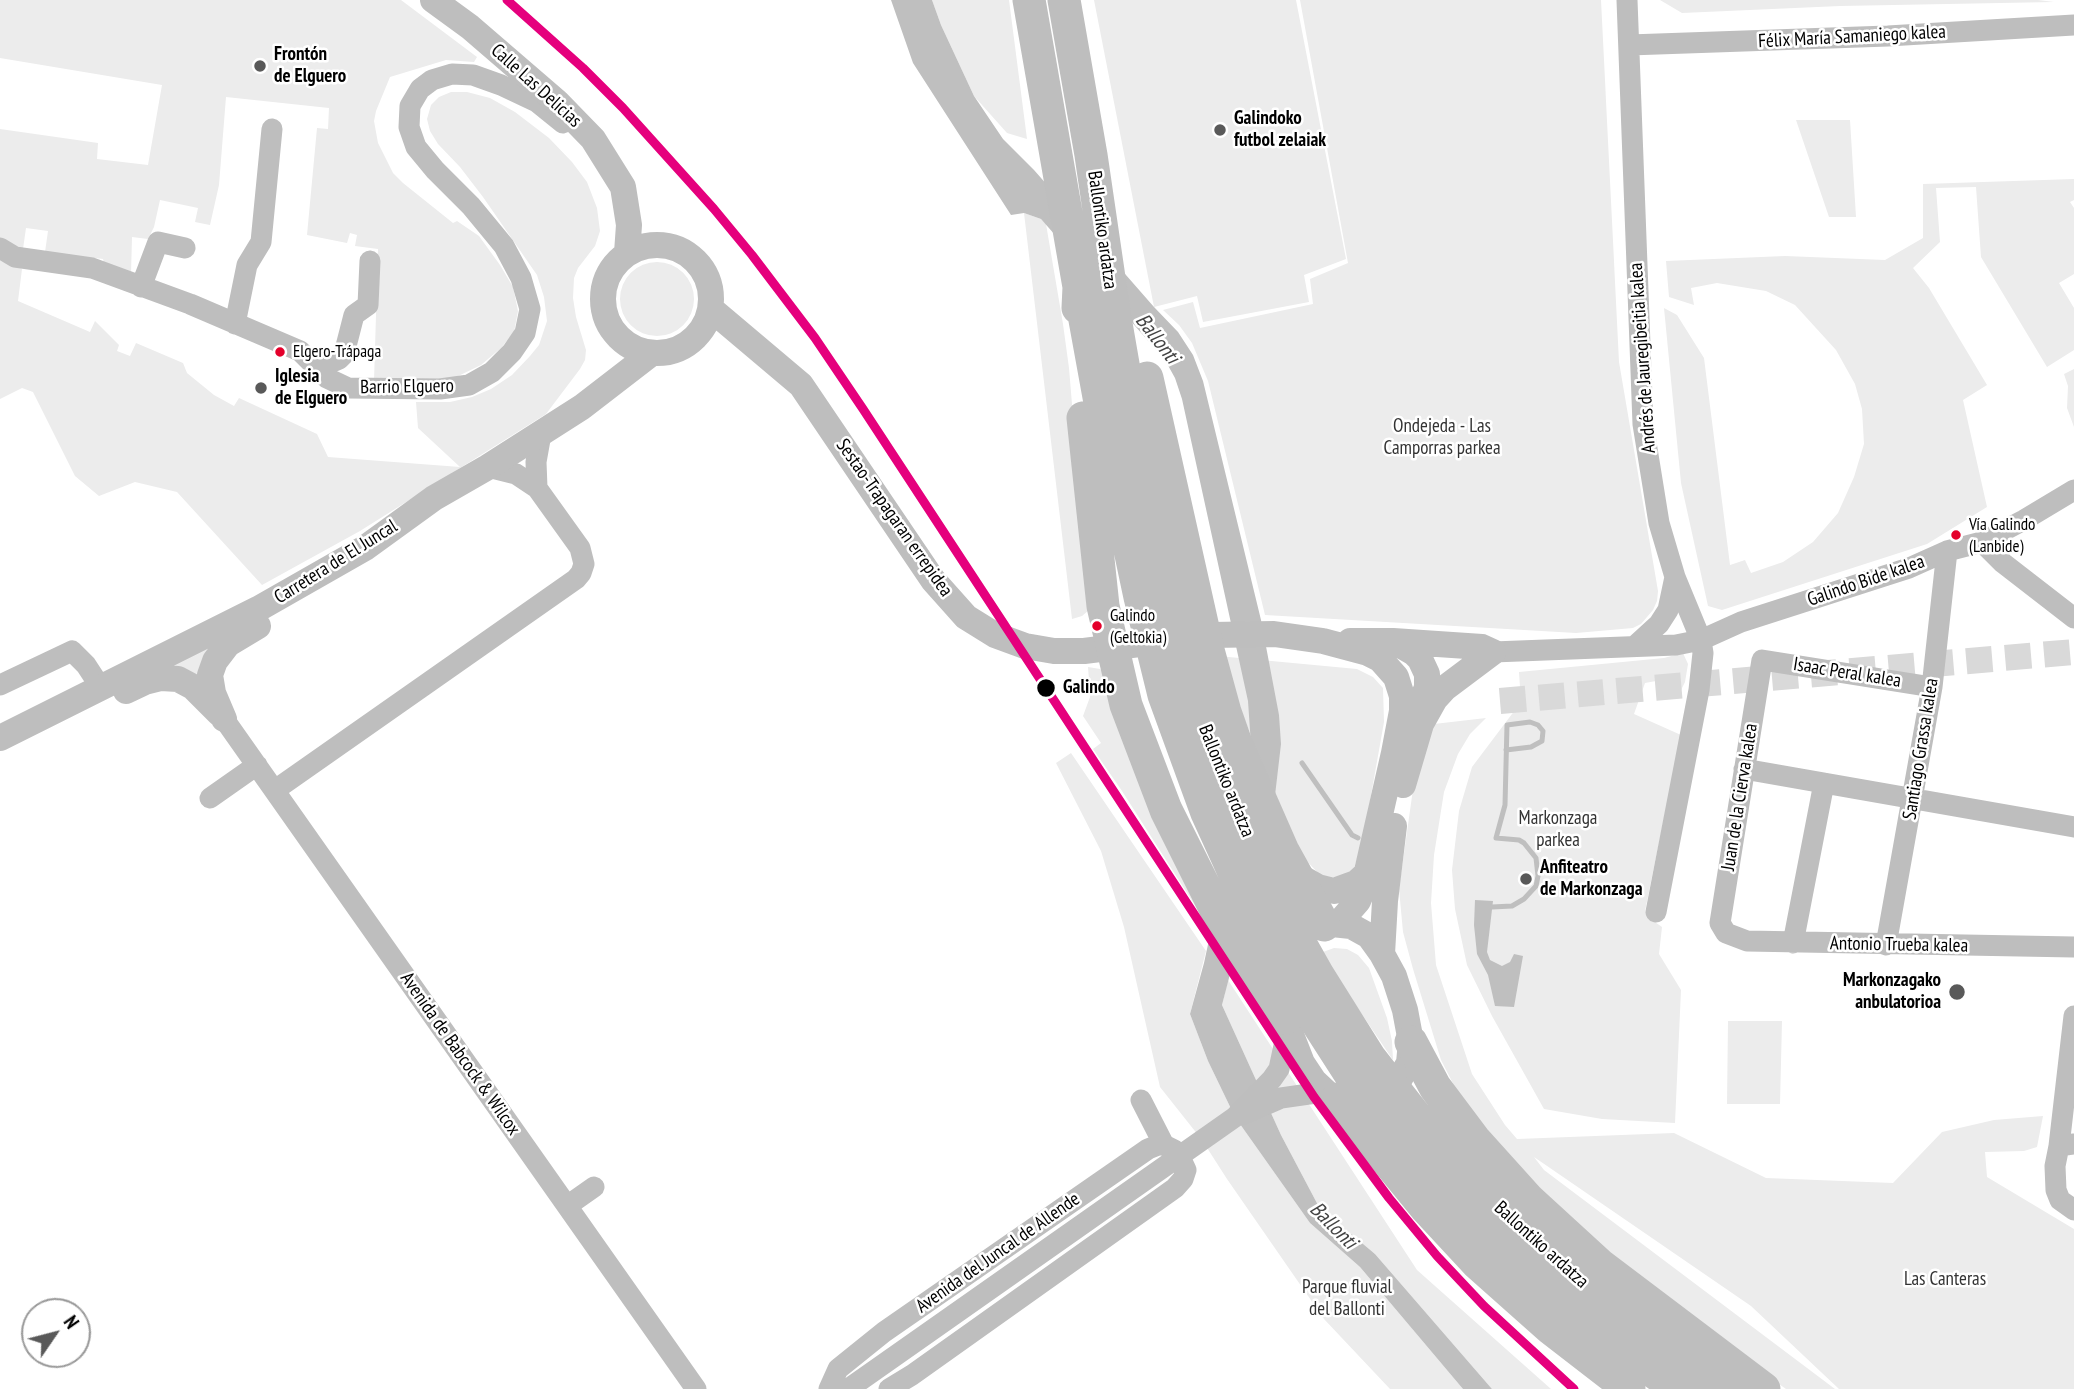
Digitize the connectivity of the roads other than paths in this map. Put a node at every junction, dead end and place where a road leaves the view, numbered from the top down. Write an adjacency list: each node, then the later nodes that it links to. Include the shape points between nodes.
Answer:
1 (433, 0): 9 (street, Calle Las Delicias, via 557,102 593,139)
2 (1030, 0): 15 (main road)
3 (1064, 0): 8 (main road, Ballontiko ardatza)
4 (1627, 0): 6 (street, Andrés de Jauregibeitia kalea)
5 (2074, 25): 6 (street, Félix María Samaniego kalea)
6 (1629, 46): 27 (street, Andrés de Jauregibeitia kalea, via 1643,424 1658,523)
7 (272, 129): 17 (street, via 261,242 247,265)
8 (1090, 155): 51 (main road, via 1112,223 1214,675 1237,746); 77 (main road, Ballontiko ardatza, via 1162,589 1191,693 1232,802 1278,904 1370,1058 1438,1145 1521,1231)
9 (623, 187): 12 (street, via 629,225); 19 (street, Barrio Elguero, via 572,131 537,103 473,75 452,74 432,80 419,89 410,106 409,127 416,147 504,246 521,278 530,309 525,333 492,372 469,385 440,390 348,388)
10 (185, 248): 14 (street, via 158,242)
11 (8, 252): 14 (street, Barrio Elguero, via 92,268)
12 (627, 253): 16 (street, via 659,245 690,256 709,284); 18 (street, via 606,280 604,313 623,342)
13 (370, 261): 19 (street, via 368,305 354,315 344,354)
14 (141, 287): 17 (street, Barrio Elguero)
15 (1079, 287): 61 (main road, via 1077,353 1103,606 1126,705 1166,810 1223,924); 76 (main road, Ballontiko ardatza, via 1107,441 1164,695 1207,813 1253,914 1352,1077 1423,1165 1507,1254 1583,1321)
16 (710, 309): 18 (street, via 692,341 680,349); 30 (street, Sestao-Trapagaran errepidea, via 801,385 933,580 966,617 995,635 1054,651 1223,635 1274,634)
17 (235, 324): 19 (street, Barrio Elguero, via 300,351)
18 (652, 354): 20 (street, Carretera de El Juncal)
19 (314, 365)
20 (541, 434): 21 (street, Carretera de El Juncal); 22 (street)
21 (488, 467): 22 (street, via 516,474); 25 (street, Carretera de El Juncal, via 434,498)
22 (537, 488): 47 (street, via 580,548 584,564 576,579)
23 (2074, 490): 24 (street, Galindo Bide kalea)
24 (1982, 542): 26 (street, Galindo Bide kalea); 29 (street)
25 (365, 548): 39 (street, Carretera de El Juncal, via 258,609); 41 (street, via 324,588 228,644 211,675)
26 (1947, 551): 31 (street, Galindo Bide kalea, via 1909,568 1741,622); 38 (street, Santiago Grassa kalea)
27 (1675, 577): 28 (street, Andrés de Jauregibeitia kalea); 33 (street, via 1668,610)
28 (1693, 617): 31 (street, Andrés de Jauregibeitia kalea); 33 (street, Galindo Bide kalea, via 1687,635)
29 (2074, 618)
30 (1318, 640): 32 (street); 36 (street, via 1368,653)
31 (1702, 640): 33 (street, Galindo Bide kalea); 53 (street, Andrés de Jauregibeitia kalea, via 1701,677)
32 (1393, 641): 34 (street); 36 (street, via 1420,659)
33 (1642, 646): 34 (street, Galindo Bide kalea)
34 (1487, 650): 36 (street, via 1450,659); 42 (street)
35 (1762, 660): 38 (street, Isaac Peral kalea); 45 (street, Juan de la Cierva kalea)
36 (1417, 679): 42 (street, via 1402,696)
37 (0, 685): 39 (street, via 72,651)
38 (1932, 687): 49 (street, Santiago Grassa kalea)
39 (101, 688): 40 (street, Carretera de El Juncal)
40 (55, 711): 41 (street, via 89,710 161,678 178,679 194,687); 43 (street, Carretera de El Juncal)
41 (224, 719): 44 (street, Avenida de Babcock & Wilcox)
42 (1408, 722): 52 (street); 59 (street)
43 (0, 738)
44 (257, 765): 47 (street, Avenida de Babcock & Wilcox); 48 (street)
45 (1744, 769): 46 (street); 55 (street, Juan de la Cierva kalea, via 1720,923)
46 (1824, 783): 49 (street); 56 (street)
47 (275, 790): 69 (street, Avenida de Babcock & Wilcox)
48 (209, 798)
49 (1913, 800): 50 (street); 57 (street, Santiago Grassa kalea)
50 (2074, 827)
51 (1289, 863): 52 (street, via 1318,887 1334,891 1356,883); 54 (main road)
52 (1367, 873): 54 (street, via 1358,901)
53 (1656, 912)
54 (1325, 925): 59 (street, via 1351,926 1368,936); 61 (street, via 1293,939 1284,952 1280,991)
55 (1726, 933): 56 (street, Antonio Trueba kalea, via 1747,942)
56 (1793, 943): 57 (street, Antonio Trueba kalea)
57 (1886, 945): 58 (street, Antonio Trueba kalea)
58 (2074, 947)
59 (1382, 954): 62 (street, via 1405,1010)
60 (2074, 1016): 67 (street)
61 (1287, 1022): 63 (street, via 1307,1072); 65 (street, via 1279,1069)
62 (1408, 1057): 63 (street, via 1385,1093 1366,1099); 78 (main road, via 1529,1200 1600,1265)
63 (1333, 1097): 65 (street, via 1316,1093 1281,1098); 75 (main road, via 1478,1264)
64 (1140, 1100): 66 (street)
65 (1235, 1117): 71 (street, Avenida del Juncal de Allende)
66 (1164, 1145): 73 (street, Avenida del Juncal de Allende, via 1148,1149 884,1332 838,1369); 74 (street, via 1183,1162 1183,1179 1175,1188)
67 (2066, 1145): 70 (street, via 2055,1166 2056,1190 2060,1200)
68 (594, 1187): 69 (street)
69 (567, 1206): 72 (street, Avenida de Babcock & Wilcox)
70 (2074, 1210)
71 (854, 1385)
72 (696, 1389)
73 (829, 1389)
74 (889, 1389)
75 (1629, 1389)
76 (1677, 1389)
77 (1723, 1389)
78 (1764, 1389)

